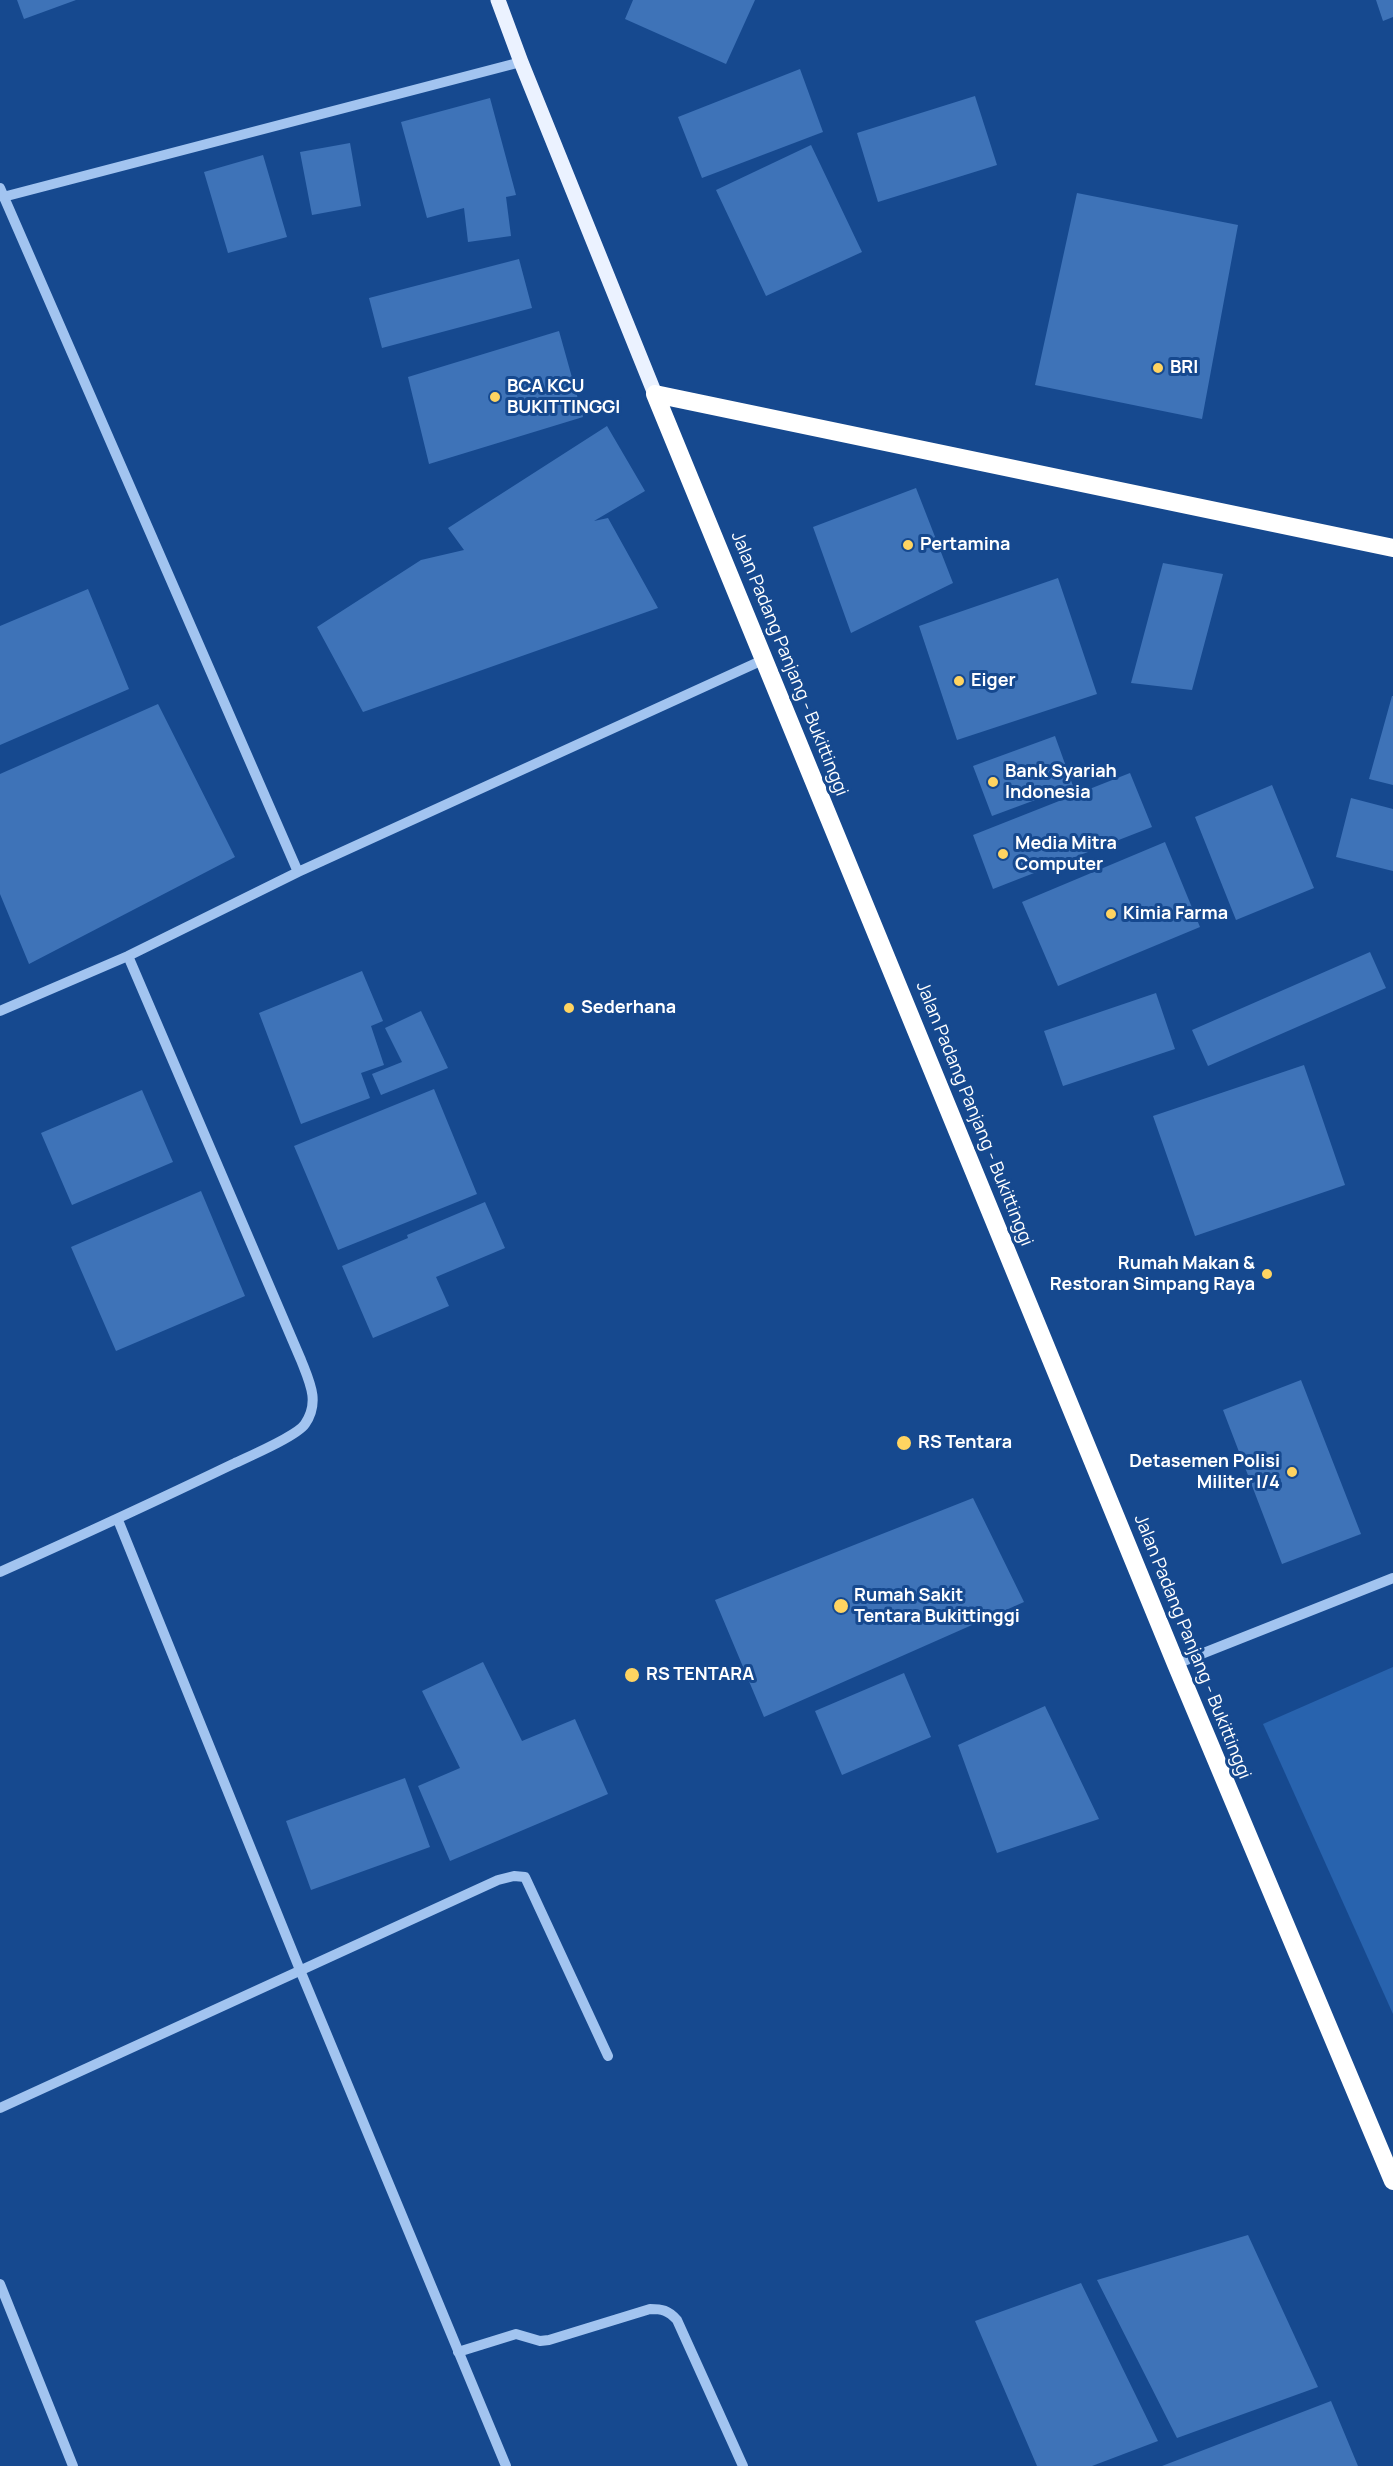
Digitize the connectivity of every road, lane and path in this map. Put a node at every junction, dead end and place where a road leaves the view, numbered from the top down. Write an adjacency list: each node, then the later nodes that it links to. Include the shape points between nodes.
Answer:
1 (498, 0): 2 (main road)
2 (521, 62): 3 (street); 4 (main road)
3 (2, 193): 7 (street)
4 (655, 394): 5 (highway); 6 (highway, Jalan Padang Panjang - Bukittinggi)
5 (1393, 548)
6 (765, 659): 7 (street); 13 (highway, Jalan Padang Panjang - Bukittinggi)
7 (298, 872): 8 (street)
8 (128, 956): 9 (street); 10 (street, via 301,1360 312,1389 313,1409 303,1427)
9 (1, 1008)
10 (118, 1520): 11 (street); 14 (street)
11 (0, 1572)
12 (1393, 1578): 13 (street)
13 (1176, 1664): 17 (highway, Jalan Padang Panjang - Bukittinggi)
14 (300, 1971): 15 (street, via 498,1880 525,1877); 16 (street); 19 (street)
15 (608, 2056)
16 (0, 2108)
17 (1393, 2181)
18 (0, 2284): 20 (street)
19 (458, 2352): 21 (street); 22 (street, via 516,2334 549,2340 650,2309 663,2309 677,2320)
20 (73, 2466)
21 (506, 2466)
22 (743, 2466)

